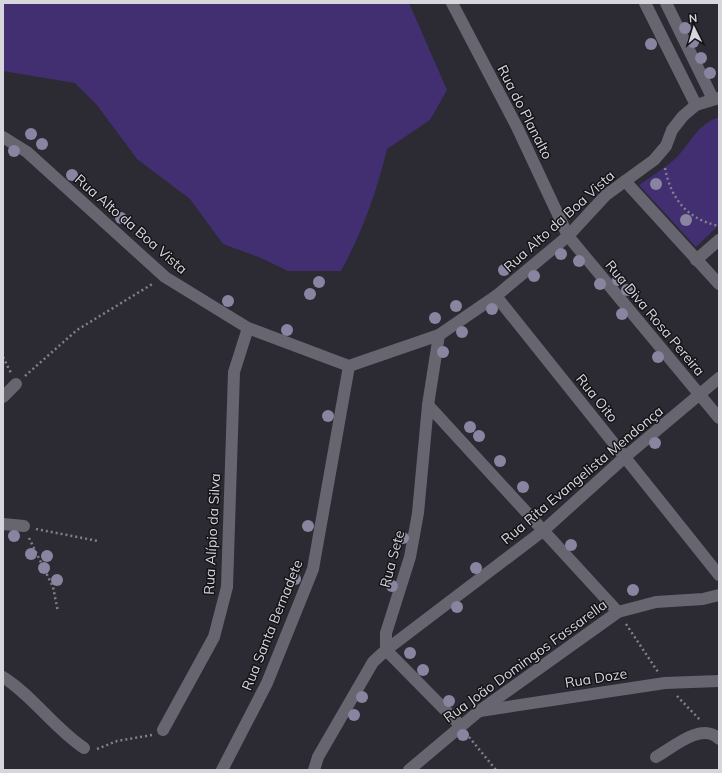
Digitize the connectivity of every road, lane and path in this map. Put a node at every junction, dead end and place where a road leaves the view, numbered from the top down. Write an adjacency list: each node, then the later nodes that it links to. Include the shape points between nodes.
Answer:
1 (452, 3): 10 (street, Rua do Planalto, via 517,127)
2 (645, 3): 5 (street)
3 (666, 3): 4 (street)
4 (716, 98): 5 (street)
5 (696, 105): 7 (street, Rua Alto da Boa Vista, via 672,130)
6 (3, 137): 13 (street, Rua Alto da Boa Vista, via 27,152)
7 (666, 146): 8 (street, Rua Alto da Boa Vista, via 654,160); 9 (path, via 665,168 669,188 684,209 705,223)
8 (625, 181): 10 (street, Rua Alto da Boa Vista, via 606,195); 12 (street)
9 (719, 226)
10 (568, 236): 15 (street, Rua Alto da Boa Vista); 21 (street, Rua Diva Rosa Pereira)
11 (719, 240): 12 (street)
12 (696, 260): 14 (street)
13 (165, 277): 16 (street, Rua Alto da Boa Vista); 20 (path, via 77,330)
14 (719, 284)
15 (496, 296): 17 (street, Rua Alto da Boa Vista); 25 (street, Rua Oito)
16 (248, 328): 18 (street, Rua Alto da Boa Vista); 39 (street, Rua Alípio da Silva, via 234,372 227,587 214,637)
17 (439, 335): 18 (street, Rua Alto da Boa Vista); 23 (street, Rua Sete)
18 (349, 366): 43 (street, Rua Santa Bernadete, via 313,569 267,683)
19 (719, 378): 21 (street, Rua Rita Evangelista Mendonça)
20 (16, 384): 22 (street)
21 (699, 394): 24 (street, Rua Diva Rosa Pereira); 25 (street, Rua Rita Evangelista Mendonça)
22 (3, 397)
23 (428, 405): 28 (street); 34 (street, Rua Sete, via 418,513 410,557 386,633)
24 (719, 418)
25 (625, 457): 28 (street, Rua Rita Evangelista Mendonça); 30 (street, Rua Oito)
26 (3, 524): 27 (street)
27 (24, 526): 29 (path); 32 (path, via 31,546 53,587)
28 (544, 530): 33 (street); 34 (street, Rua Rita Evangelista Mendonça)
29 (98, 541)
30 (719, 575)
31 (719, 596): 33 (street, Rua João Domingos Fassarella, via 656,602)
32 (58, 612)
33 (618, 612): 37 (street, Rua João Domingos Fassarella)
34 (386, 650): 38 (street); 44 (street, via 373,662 318,757)
35 (3, 677): 41 (street, via 18,687 72,740)
36 (719, 681): 37 (street, Rua Doze, via 665,683)
37 (478, 712): 38 (street, Rua João Domingos Fassarella)
38 (460, 725): 45 (street, Rua João Domingos Fassarella); 46 (path)
39 (163, 730): 41 (path, via 156,734 117,741 95,750)
40 (719, 739): 42 (street, via 706,733 694,734)
41 (84, 748)
42 (656, 757)
43 (222, 770)
44 (314, 770)
45 (409, 770)
46 (496, 770)

